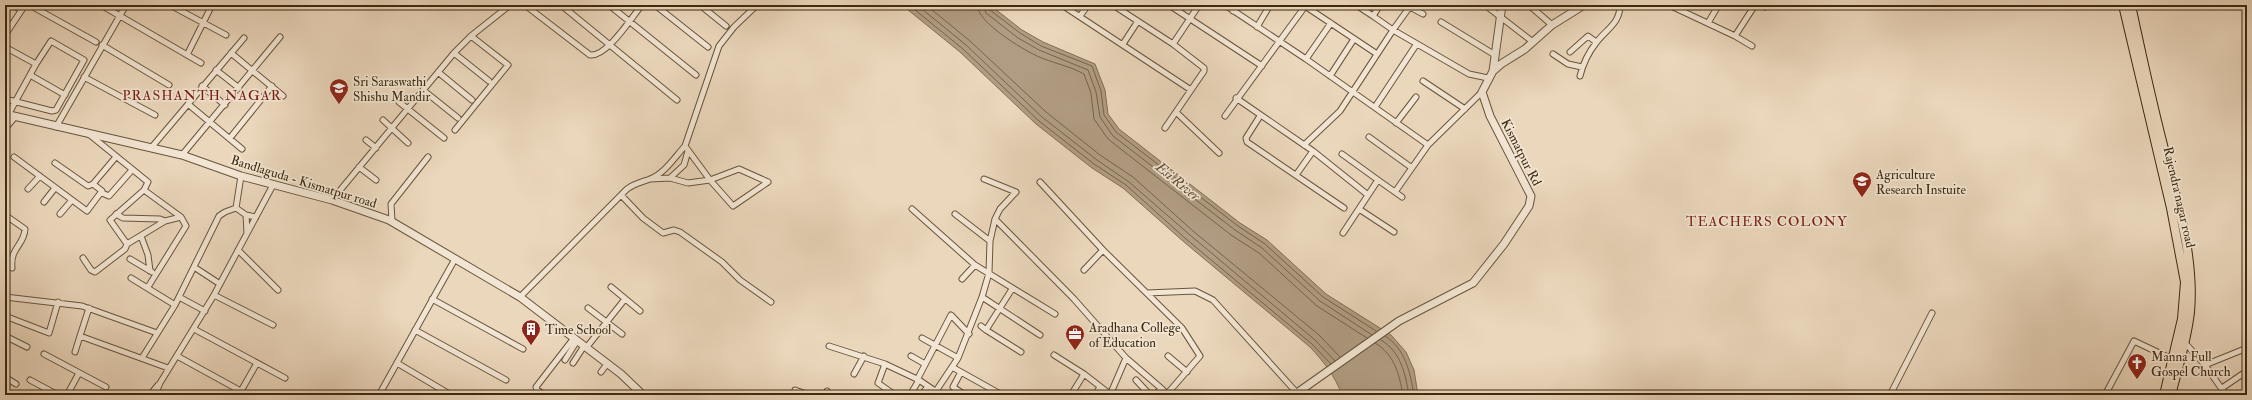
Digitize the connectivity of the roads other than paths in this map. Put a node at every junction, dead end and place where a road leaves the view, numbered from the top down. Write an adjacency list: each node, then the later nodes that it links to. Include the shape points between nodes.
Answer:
1 (13, 5): 39 (street)
2 (25, 5): 39 (street)
3 (38, 5): 64 (street, via 35,8)
4 (101, 5): 43 (street)
5 (126, 5): 43 (street)
6 (170, 5): 50 (street)
7 (212, 5): 50 (street)
8 (510, 5): 59 (street)
9 (525, 5): 71 (street, via 590,55 598,54)
10 (561, 5): 71 (street)
11 (609, 5): 47 (street)
12 (642, 5): 47 (street)
13 (655, 5): 75 (street)
14 (700, 5): 54 (street)
15 (757, 5): 147 (street, via 719,46)
16 (1062, 5): 44 (street)
17 (1088, 5): 44 (street)
18 (1169, 5): 46 (street)
19 (1199, 5): 46 (street)
20 (1225, 5): 40 (street)
21 (1237, 5): 40 (street)
22 (1270, 5): 55 (street)
23 (1305, 5): 51 (street); 65 (street)
24 (1356, 5): 45 (street)
25 (1380, 5): 45 (street)
26 (1485, 5): 42 (street)
27 (1502, 5): 42 (street)
28 (1529, 5): 53 (street)
29 (1584, 5): 38 (street)
30 (1620, 5): 67 (street, via 1618,19)
31 (1669, 5): 52 (street)
32 (1718, 5): 52 (street)
33 (1755, 5): 60 (street)
34 (2123, 5): 272 (main road, Rajendra nagar road, via 2182,259 2185,282 2182,319)
35 (2131, 5): 254 (main road, Rajendra nagar road, via 2188,256 2190,312)
36 (1117, 6): 48 (street)
37 (1410, 6): 41 (street); 56 (street)
38 (1574, 7): 53 (street)
39 (21, 10): 57 (street)
40 (1233, 11): 55 (street)
41 (1423, 14)
42 (1499, 15): 66 (street); 82 (street)
43 (119, 16): 70 (street); 81 (street)
44 (1080, 16): 68 (street)
45 (1373, 16): 56 (street)
46 (1189, 19): 69 (street); 86 (street)
47 (628, 21): 71 (street); 93 (street)
48 (1138, 21): 68 (street); 69 (street)
49 (1441, 22): 82 (street)
50 (203, 23): 58 (street); 81 (street)
51 (1331, 23): 63 (street); 83 (street)
52 (1708, 23): 60 (street)
53 (1552, 25): 66 (street)
54 (726, 26)
55 (1256, 27): 65 (street)
56 (1392, 30): 72 (street); 79 (street)
57 (5, 35)
58 (226, 35)
59 (471, 36): 78 (street); 135 (street, via 508,65)
60 (1735, 36): 73 (street)
61 (280, 37): 89 (street)
62 (244, 38): 77 (street)
63 (1354, 39): 79 (street); 94 (street)
64 (96, 42)
65 (1280, 42): 83 (street); 86 (street)
66 (1533, 42): 90 (street)
67 (1596, 42): 76 (street, via 1588,36); 87 (street)
68 (1123, 44): 105 (street)
69 (1173, 44): 105 (street, via 1204,68)
70 (102, 45): 96 (street); 100 (street)
71 (610, 45): 114 (street)
72 (1416, 45): 97 (street, via 1469,74); 119 (street)
73 (1752, 46)
74 (5, 47): 85 (street)
75 (708, 47)
76 (1570, 52)
77 (231, 53): 88 (street); 89 (street)
78 (454, 53): 91 (street); 98 (street)
79 (1377, 54): 106 (street)
80 (1553, 54): 87 (street, via 1568,64)
81 (187, 55): 84 (street)
82 (1495, 55): 90 (street)
83 (1306, 59): 94 (street)
84 (201, 63)
85 (36, 64): 92 (street); 108 (street, via 51,41 84,58)
86 (1262, 66): 111 (street)
87 (1582, 66): 95 (street)
88 (216, 70): 101 (street); 103 (street)
89 (255, 70): 102 (street); 103 (street)
90 (1493, 71): 97 (street)
91 (438, 72): 104 (street); 113 (street)
92 (30, 75): 108 (street); 115 (street)
93 (696, 75)
94 (1330, 76): 106 (street)
95 (1580, 76)
96 (84, 77): 124 (street); 131 (street)
97 (1488, 78): 107 (street)
98 (490, 81)
99 (1423, 81): 121 (street)
100 (169, 85)
101 (202, 86): 117 (street); 118 (street)
102 (272, 86): 109 (street); 138 (street)
103 (240, 88): 118 (street)
104 (422, 90): 120 (street); 127 (street)
105 (1191, 90): 122 (street)
106 (1353, 91): 119 (street); 142 (street, via 1340,111)
107 (1482, 92): 121 (street); 310 (street, Kismatpur Rd, via 1490,116 1529,190 1529,206 1504,244 1473,283 1399,321)
108 (65, 95): 115 (street, via 56,110 52,111)
109 (284, 96)
110 (1416, 96): 130 (street)
111 (1236, 98): 125 (street); 126 (street)
112 (5, 99): 115 (street)
113 (472, 100)
114 (677, 100)
115 (15, 102): 123 (street)
116 (399, 102): 120 (street)
117 (188, 104): 129 (street); 144 (street)
118 (225, 106): 129 (street)
119 (1375, 108): 130 (street)
120 (408, 109): 132 (street); 139 (street)
121 (1465, 109): 143 (street)
122 (1176, 112): 133 (street); 149 (street)
123 (9, 115): 131 (street, Bandlaguda - Kismatpur road); 134 (street)
124 (154, 115)
125 (1225, 116)
126 (1260, 116): 142 (street); 159 (street, via 1246,140)
127 (458, 118)
128 (383, 120): 132 (street)
129 (210, 123): 138 (street); 151 (street)
130 (1396, 123): 143 (street)
131 (56, 127): 136 (street, Bandlaguda - Kismatpur road)
132 (392, 128): 141 (street); 145 (street)
133 (1165, 128)
134 (5, 129)
135 (455, 130)
136 (90, 135): 144 (street, Bandlaguda - Kismatpur road); 154 (street)
137 (1369, 137): 157 (street)
138 (230, 138): 146 (street)
139 (444, 138)
140 (366, 140): 145 (street)
141 (408, 143)
142 (1304, 145): 148 (street)
143 (1428, 146): 157 (street)
144 (151, 148): 151 (street, Bandlaguda - Kismatpur road)
145 (376, 148): 156 (street)
146 (242, 149)
147 (686, 149): 162 (street, via 684,165); 164 (street); 166 (street)
148 (1313, 151): 159 (street); 177 (street)
149 (1219, 154)
150 (1342, 154): 167 (street)
151 (182, 155): 161 (street, Bandlaguda - Kismatpur road)
152 (14, 157): 160 (street)
153 (428, 157): 194 (street, via 391,204)
154 (116, 158): 158 (street); 169 (street)
155 (55, 163): 169 (street, via 88,186)
156 (359, 167): 165 (street); 180 (street)
157 (1412, 168): 174 (street)
158 (132, 170): 173 (street, via 148,182); 175 (street, via 109,196)
159 (1296, 175): 183 (street)
160 (40, 176): 171 (street); 172 (street)
161 (241, 176): 170 (street, Bandlaguda - Kismatpur road); 182 (street)
162 (670, 178): 164 (street); 166 (street, via 688,183)
163 (984, 178): 193 (street, via 1016,192 1000,209)
164 (650, 179): 176 (street, via 634,183)
165 (376, 180)
166 (710, 180): 166 (street, via 739,169 768,182 733,206)
167 (1378, 180): 174 (street); 177 (street)
168 (1040, 182): 203 (street)
169 (93, 184): 175 (street, via 102,190)
170 (273, 185): 180 (street, Bandlaguda - Kismatpur road); 192 (street)
171 (55, 188): 179 (street); 181 (street)
172 (28, 189)
173 (144, 190): 187 (street); 191 (street)
174 (1395, 192): 178 (street)
175 (102, 193): 179 (street, via 87,212)
176 (621, 195): 225 (street); 230 (street, via 643,218 665,233 674,230 680,232)
177 (1368, 195): 184 (street)
178 (1402, 197)
179 (72, 200): 186 (street)
180 (332, 200): 194 (street, Bandlaguda - Kismatpur road)
181 (44, 202)
182 (236, 208): 190 (street); 208 (street, via 219,216)
183 (1344, 208)
184 (1359, 209): 196 (street); 197 (street)
185 (912, 210): 207 (street)
186 (60, 214)
187 (116, 214): 195 (street, via 123,218 160,219); 201 (street, via 110,221)
188 (955, 214): 200 (street)
189 (5, 215): 209 (street, via 25,229 25,235 11,258)
190 (246, 215): 192 (street); 198 (street)
191 (181, 217): 195 (street); 212 (street, via 186,228)
192 (256, 217): 198 (street)
193 (995, 219): 200 (street); 271 (street, via 1074,299)
194 (392, 221): 206 (street, Bandlaguda - Kismatpur road)
195 (165, 222): 199 (street)
196 (1394, 232)
197 (1343, 233)
198 (247, 234): 202 (street)
199 (141, 236): 201 (street); 211 (street, via 148,255)
200 (990, 241): 213 (street)
201 (127, 244): 204 (street, via 125,249 95,272)
202 (238, 250): 216 (street); 220 (street)
203 (1103, 250): 210 (street); 221 (street)
204 (83, 258)
205 (130, 259): 211 (street)
206 (454, 259): 225 (street, Bandlaguda - Kismatpur road); 227 (street)
207 (976, 264): 213 (street); 215 (street)
208 (194, 267): 216 (street); 224 (street)
209 (12, 268)
210 (1084, 270)
211 (150, 271): 212 (street)
212 (156, 274): 217 (street)
213 (989, 274): 219 (street); 226 (street)
214 (131, 278): 217 (street)
215 (962, 279)
216 (220, 284): 222 (street)
217 (148, 287): 231 (street)
218 (611, 287): 228 (street)
219 (1012, 289): 234 (street); 238 (street)
220 (278, 290)
221 (1147, 293): 286 (street, via 1182,328 1200,356); 310 (street, via 1195,291 1213,300)
222 (214, 295): 235 (street); 241 (street)
223 (5, 297): 229 (street)
224 (179, 297): 231 (street); 235 (street)
225 (520, 297): 253 (street, Bandlaguda - Kismatpur road)
226 (982, 297): 234 (street); 248 (street)
227 (432, 299): 244 (street); 260 (street)
228 (625, 299): 236 (street); 240 (street)
229 (58, 302): 232 (street); 239 (street, via 49,333)
230 (771, 302)
231 (175, 305): 246 (street)
232 (89, 308): 246 (street); 251 (street)
233 (588, 308): 240 (street)
234 (999, 310): 245 (street); 249 (street)
235 (205, 311): 243 (street)
236 (640, 311)
237 (1932, 313): 330 (street)
238 (1055, 314)
239 (5, 316)
240 (606, 322): 247 (street); 258 (street)
241 (273, 325)
242 (981, 326): 245 (street)
243 (194, 329): 264 (street); 274 (street)
244 (415, 330): 276 (street); 293 (street)
245 (986, 330): 262 (street)
246 (157, 333): 269 (street)
247 (622, 334)
248 (969, 334): 256 (street, via 951,315); 270 (street)
249 (1040, 335)
250 (5, 336): 257 (street)
251 (80, 336): 261 (street); 269 (street)
252 (922, 338): 256 (street)
253 (575, 339): 258 (street, Bandlaguda - Kismatpur road); 273 (street); 317 (street, via 536,387)
254 (2185, 343): 280 (street); 333 (main road, Rajendra nagar road)
255 (829, 346): 265 (street)
256 (935, 346): 270 (street); 279 (street)
257 (27, 347)
258 (585, 347): 275 (street); 277 (street, Bandlaguda - Kismatpur road)
259 (2247, 348): 280 (street)
260 (523, 349)
261 (74, 352)
262 (1021, 352)
263 (44, 354): 287 (street)
264 (177, 356): 282 (street); 304 (street)
265 (864, 356): 278 (street); 288 (street)
266 (911, 356): 279 (street)
267 (1054, 356): 289 (street)
268 (1168, 356): 286 (street)
269 (142, 358): 282 (street)
270 (958, 358): 281 (street)
271 (1126, 358): 301 (street); 327 (street)
272 (2172, 359): 331 (street, via 2134,341); 332 (main road, Rajendra nagar road)
273 (565, 360)
274 (257, 363): 291 (street); 304 (street)
275 (573, 363)
276 (397, 364): 307 (street); 316 (street)
277 (607, 364): 284 (street); 318 (street, Bandlaguda - Kismatpur road)
278 (885, 364): 294 (street); 320 (street, via 878,382)
279 (925, 364): 294 (street)
280 (2205, 365): 302 (street)
281 (952, 367): 285 (street); 305 (street)
282 (168, 368): 297 (street)
283 (2247, 371): 302 (street)
284 (601, 372)
285 (961, 372): 308 (street); 324 (street, via 953,387)
286 (1187, 372): 309 (street)
287 (79, 373): 300 (street); 312 (street)
288 (854, 374)
289 (1084, 374): 299 (street); 325 (street)
290 (5, 377): 296 (street)
291 (285, 378)
292 (30, 380): 311 (street)
293 (506, 380)
294 (918, 380): 298 (street); 321 (street)
295 (1136, 380): 328 (street)
296 (16, 384)
297 (159, 385): 313 (street); 314 (street)
298 (928, 386): 305 (street); 322 (street)
299 (1100, 386): 326 (street); 327 (street)
300 (106, 387)
301 (1162, 388): 309 (street); 329 (street)
302 (2222, 388): 334 (street)
303 (795, 390): 319 (street)
304 (241, 391): 315 (street)
305 (936, 391): 323 (street)
306 (2247, 392): 335 (street)
307 (381, 394)
308 (998, 394)
309 (1168, 394)
310 (1295, 394)
311 (58, 395)
312 (67, 395)
313 (150, 395)
314 (155, 395)
315 (248, 395)
316 (451, 395)
317 (545, 395)
318 (643, 395)
319 (809, 395)
320 (895, 395)
321 (910, 395)
322 (922, 395)
323 (941, 395)
324 (965, 395)
325 (1071, 395)
326 (1095, 395)
327 (1110, 395)
328 (1150, 395)
329 (1154, 395)
330 (1890, 395)
331 (2104, 395)
332 (2164, 395)
333 (2171, 395)
334 (2226, 395)
335 (2244, 395)

